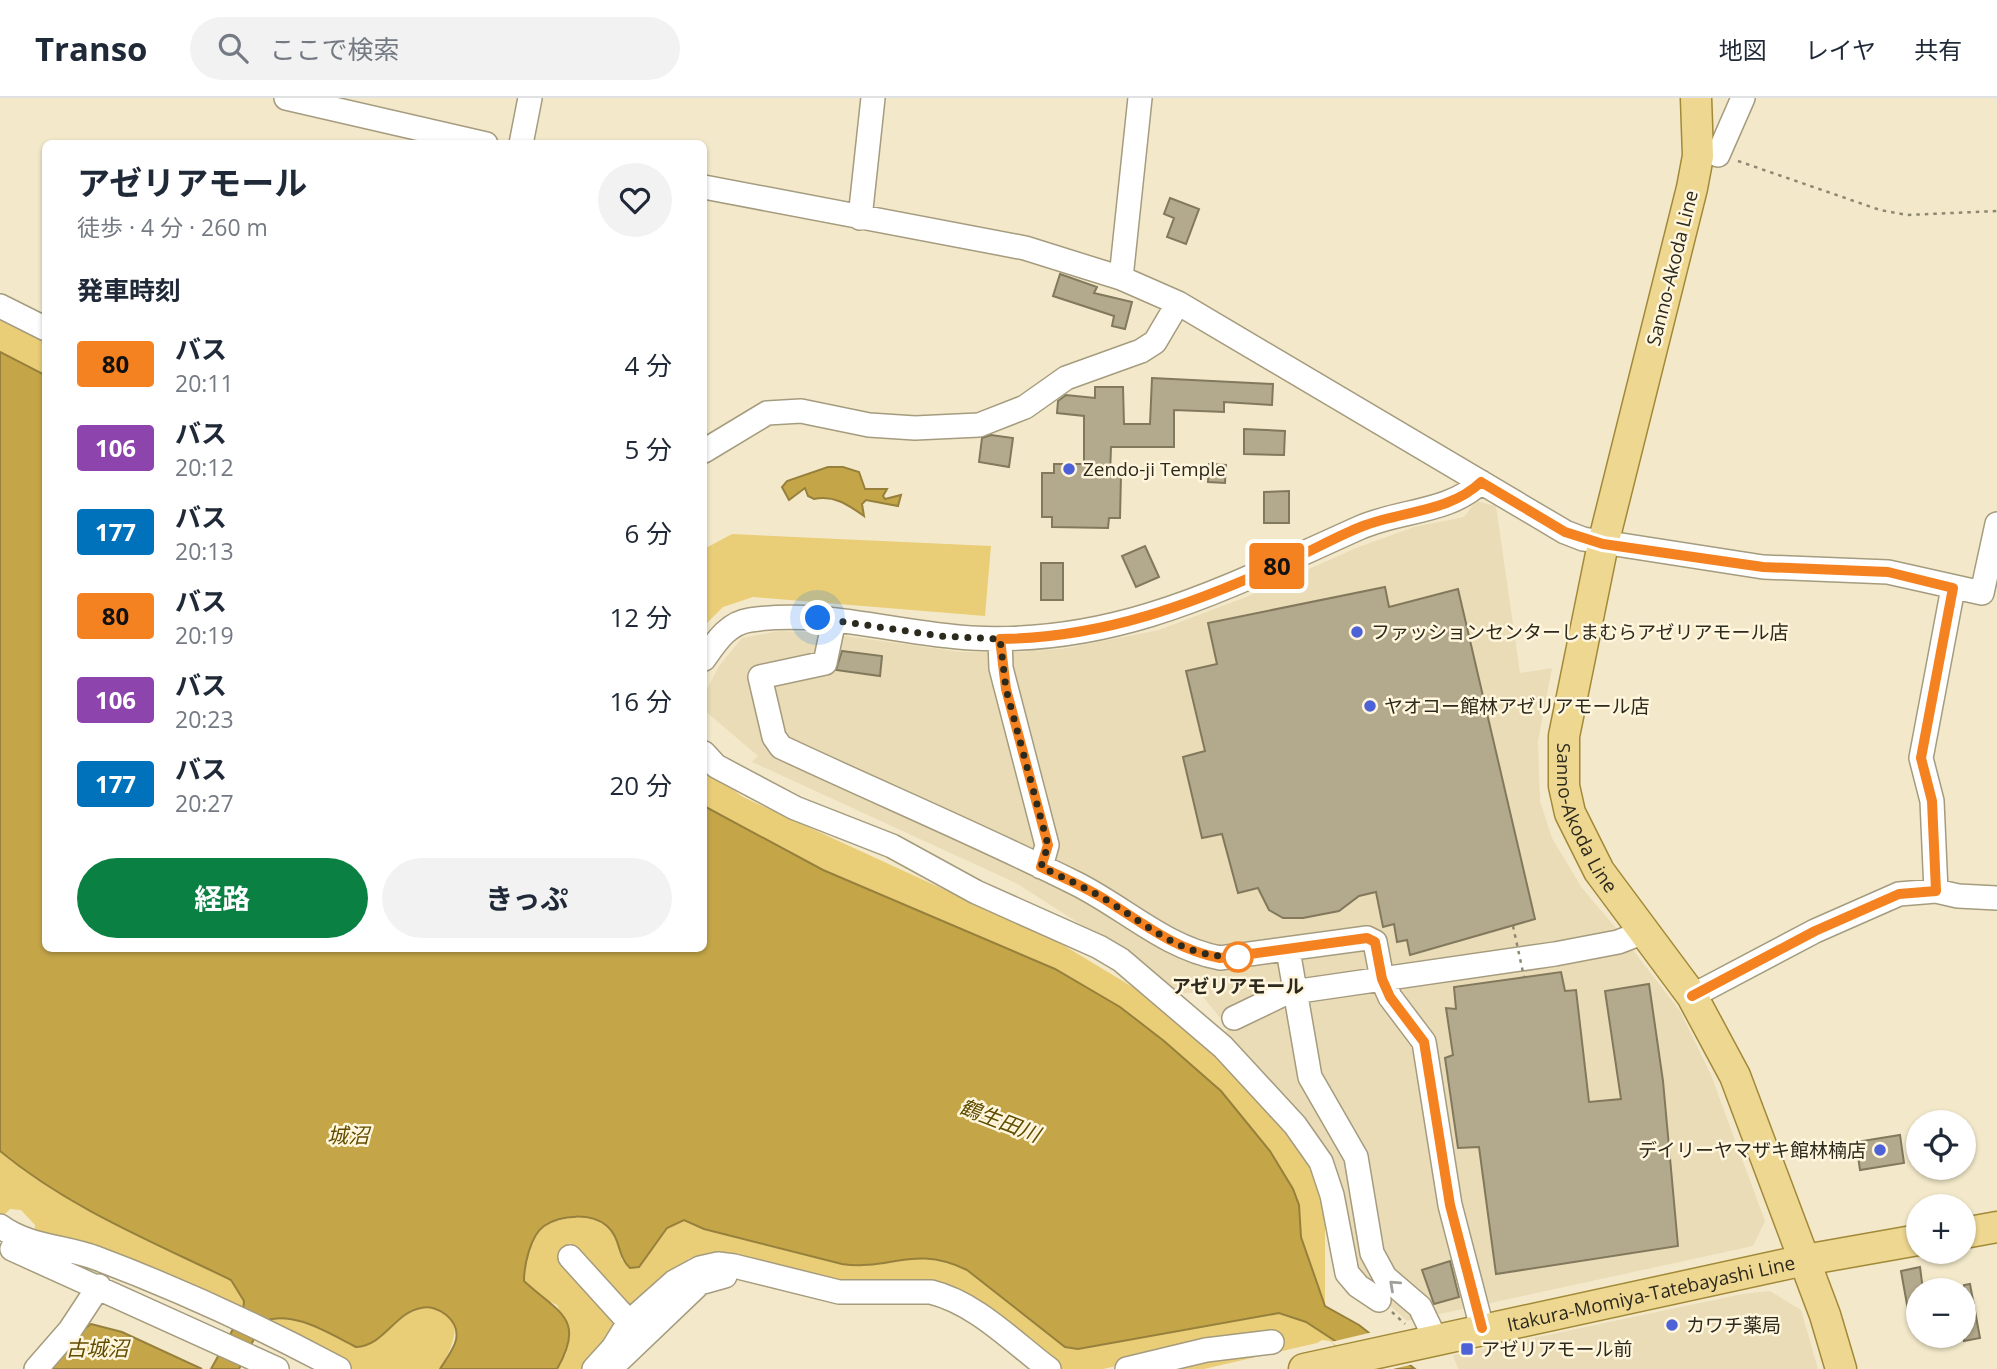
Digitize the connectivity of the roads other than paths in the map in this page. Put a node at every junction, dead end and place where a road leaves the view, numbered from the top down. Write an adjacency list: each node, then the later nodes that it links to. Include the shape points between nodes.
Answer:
1 (286, 98): 7 (street)
2 (530, 98): 8 (street)
3 (873, 98): 11 (street)
4 (1140, 98): 12 (street)
5 (1696, 98): 19 (main road, Sanno-Akoda Line, via 1698,156 1692,188)
6 (1743, 98): 9 (street)
7 (469, 140)
8 (522, 140)
9 (1718, 155)
10 (707, 188): 11 (street)
11 (860, 218): 12 (street, via 1025,248)
12 (1121, 278): 13 (street)
13 (1178, 303): 16 (street, via 1155,342 1141,351 1066,378 1025,407 979,425 935,429 869,425 801,411 776,412); 17 (street)
14 (0, 306): 15 (street)
15 (42, 327)
16 (707, 449)
17 (1481, 482): 19 (street, via 1565,532); 22 (street, via 1467,495 1362,526 1274,568 1159,614 1070,635)
18 (1997, 524): 20 (street, via 1982,593)
19 (1603, 544): 20 (street, via 1763,567 1888,572); 28 (main road, Sanno-Akoda Line, via 1564,736 1564,786 1583,843)
20 (1953, 588): 26 (street, via 1921,758 1932,801)
21 (834, 620): 22 (street, via 940,636); 23 (street, via 747,620 728,629); 25 (street, via 825,663 760,677 774,737 781,747)
22 (1000, 639): 25 (street, via 1006,689 1048,845)
23 (707, 655)
24 (707, 756): 42 (street, via 716,766 795,808 892,846 976,892 1121,960 1223,1047 1295,1125 1321,1163 1347,1273)
25 (1041, 867): 29 (street, via 1106,900 1171,943 1200,955 1220,958)
26 (1936, 891): 27 (street); 32 (street, via 1899,894 1815,931)
27 (1997, 898)
28 (1644, 932): 30 (street, via 1580,950); 32 (main road, Sanno-Akoda Line)
29 (1288, 950): 30 (street, via 1367,938 1375,942); 31 (street)
30 (1382, 979): 31 (street); 44 (street, via 1401,1015 1424,1042 1450,1205)
31 (1296, 991): 33 (street); 45 (street, one-way to 31, via 1420,1307 1376,1264 1356,1157 1310,1077)
32 (1692, 996): 40 (main road, Sanno-Akoda Line, via 1735,1076)
33 (1234, 1018)
34 (0, 1226): 50 (street, via 20,1238 135,1273)
35 (1997, 1227): 36 (main road)
36 (1976, 1231)
37 (1906, 1242): 40 (main road, Itakura-Momiya-Tatebayashi Line)
38 (0, 1245): 41 (street)
39 (570, 1257): 43 (street)
40 (1805, 1260): 44 (main road, Itakura-Momiya-Tatebayashi Line); 57 (main road, Sanno-Akoda Line)
41 (99, 1286): 48 (street, via 70,1331); 49 (street)
42 (1378, 1300)
43 (629, 1322): 51 (street); 54 (street, via 687,1273 726,1265 839,1292 942,1294 967,1306)
44 (1482, 1328): 45 (main road, Itakura-Momiya-Tatebayashi Line)
45 (1422, 1341): 47 (main road, Itakura-Momiya-Tatebayashi Line)
46 (1272, 1342): 55 (street, via 1206,1350)
47 (1339, 1364): 56 (main road, Itakura-Momiya-Tatebayashi Line)
48 (36, 1369)
49 (277, 1369)
50 (339, 1369)
51 (594, 1369)
52 (610, 1369): 53 (street, via 700,1283 728,1276 834,1302 937,1304)
53 (1026, 1369)
54 (1049, 1369)
55 (1127, 1369)
56 (1304, 1369)
57 (1841, 1369)

